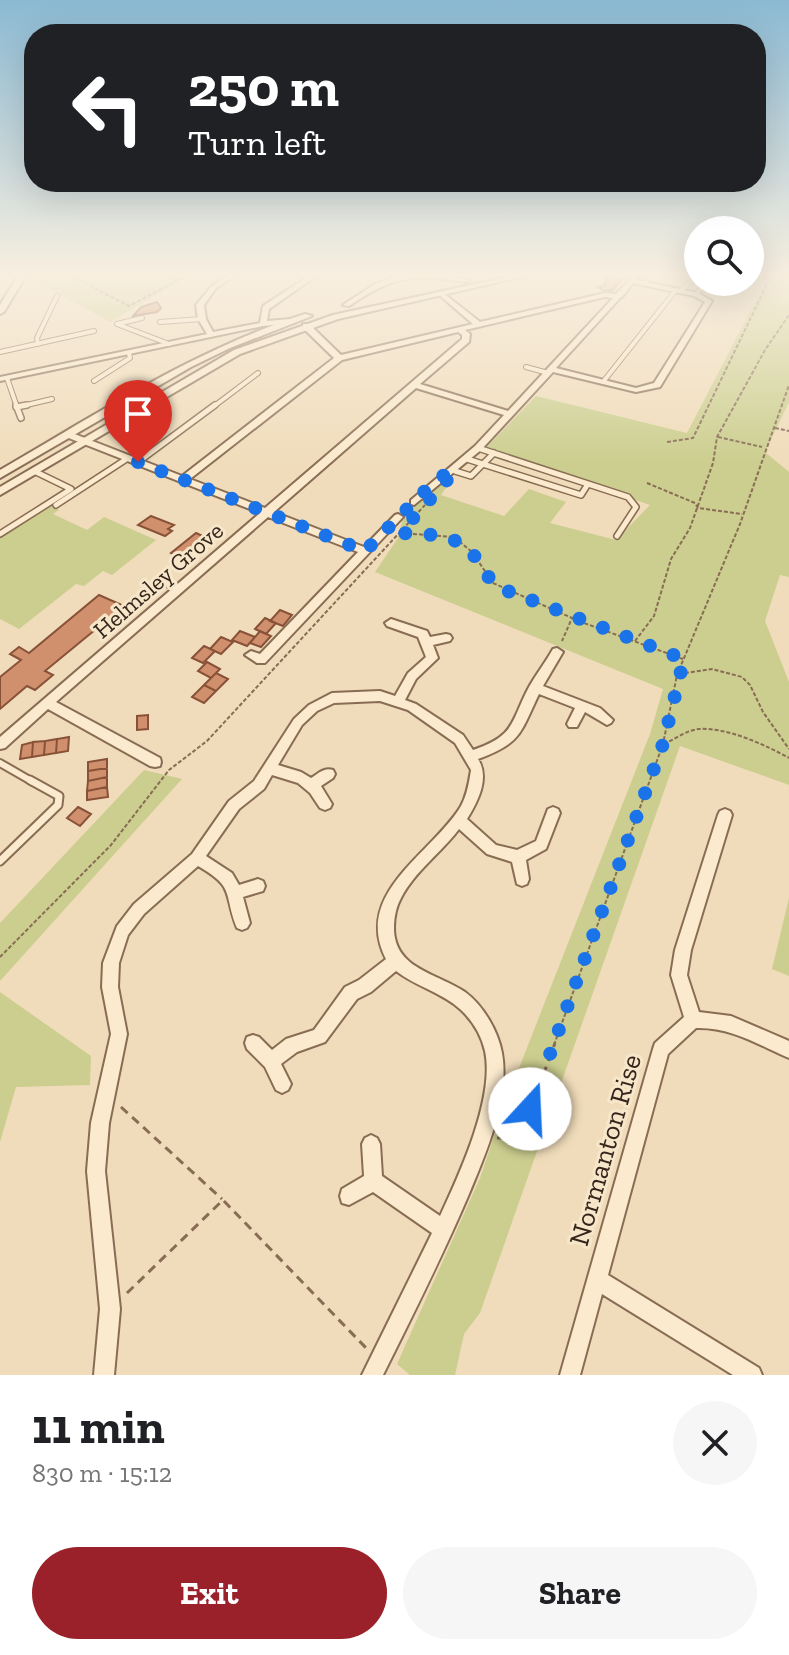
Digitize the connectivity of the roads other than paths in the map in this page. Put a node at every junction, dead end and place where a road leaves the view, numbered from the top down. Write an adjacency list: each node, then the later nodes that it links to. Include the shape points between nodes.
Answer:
1 (37, 338): 13 (lane)
2 (63, 338): 13 (lane)
3 (154, 338): 14 (lane)
4 (196, 338): 14 (street)
5 (241, 338): 29 (street)
6 (319, 338): 17 (street)
7 (425, 338): 17 (street)
8 (466, 338): 24 (street, Helmsley Grove)
9 (581, 338): 19 (street)
10 (639, 338): 23 (lane)
11 (687, 338): 23 (street, via 657,385 636,390)
12 (271, 339): 30 (street, via 205,368)
13 (38, 344): 15 (lane)
14 (169, 344): 16 (street)
15 (0, 352)
16 (129, 353): 21 (street); 22 (lane, via 130,358)
17 (339, 358): 39 (street)
18 (526, 367): 19 (lane)
19 (550, 371): 23 (street); 27 (street)
20 (258, 373): 34 (lane)
21 (4, 379): 26 (lane)
22 (94, 381)
23 (603, 382)
24 (414, 385): 27 (street); 44 (street, Helmsley Grove)
25 (52, 399): 26 (lane)
26 (16, 407): 28 (lane)
27 (510, 414): 31 (street)
28 (21, 418)
29 (69, 435): 30 (street); 38 (street)
30 (84, 441): 34 (street); 36 (street)
31 (478, 448): 32 (lane); 33 (street)
32 (494, 453): 35 (lane); 40 (lane)
33 (467, 459): 35 (lane); 37 (street)
34 (133, 460): 39 (street); 43 (lane)
35 (484, 463): 37 (lane, via 471,476); 40 (lane, via 581,495)
36 (34, 471): 41 (street); 46 (lane, via 71,489)
37 (455, 471): 42 (street, via 438,478)
38 (0, 475)
39 (183, 480): 44 (street)
40 (588, 484): 47 (lane, via 634,501 636,507)
41 (0, 492)
42 (414, 502)
43 (56, 505)
44 (266, 513): 48 (street); 50 (street, Helmsley Grove)
45 (398, 517): 48 (street)
46 (0, 534)
47 (617, 536)
48 (365, 551): 55 (street, via 261,660)
49 (163, 581): 50 (lane)
50 (179, 589): 58 (street, Helmsley Grove)
51 (391, 623): 53 (street, via 414,629)
52 (446, 638): 53 (street)
53 (428, 642): 57 (street, via 432,658 412,676)
54 (557, 652): 56 (street)
55 (251, 655)
56 (535, 688): 59 (street); 63 (street, via 518,731)
57 (398, 702): 63 (street, via 432,719); 66 (street, via 358,695 332,698 313,708 285,741)
58 (47, 703): 62 (street, Helmsley Grove); 64 (street)
59 (582, 705): 60 (street); 61 (street)
60 (607, 720)
61 (573, 724)
62 (0, 744)
63 (472, 756): 72 (street, via 478,783)
64 (155, 762)
65 (0, 763): 75 (lane, via 59,796 58,805)
66 (271, 769): 68 (street); 74 (street, via 234,805)
67 (328, 774): 68 (street)
68 (313, 784): 69 (street)
69 (325, 804)
70 (553, 813): 73 (street, via 541,845)
71 (725, 815): 81 (street, via 679,975)
72 (458, 819): 73 (street, via 492,850); 80 (street, via 401,881 390,903 387,942)
73 (518, 857): 76 (street)
74 (197, 858): 78 (street, via 225,873); 92 (street, via 139,909 122,931 111,963 119,1034 96,1171 110,1309)
75 (0, 861)
76 (522, 879)
77 (258, 886): 78 (street)
78 (238, 892): 79 (street)
79 (242, 923)
80 (397, 960): 84 (street, via 351,993 319,1036 292,1045); 89 (street, via 420,980 458,998 487,1031 495,1058 494,1090)
81 (693, 1020): 83 (street, via 714,1019 744,1028); 90 (street, Normanton Rise, via 661,1049)
82 (253, 1043): 84 (street)
83 (789, 1050)
84 (271, 1061): 85 (street)
85 (282, 1084)
86 (371, 1144): 87 (street)
87 (373, 1181): 88 (street); 89 (street)
88 (349, 1196)
89 (443, 1229): 91 (street)
90 (596, 1279): 93 (street, Normanton Rise); 94 (street)
91 (375, 1368)
92 (104, 1375)
93 (570, 1375)
94 (752, 1375)

